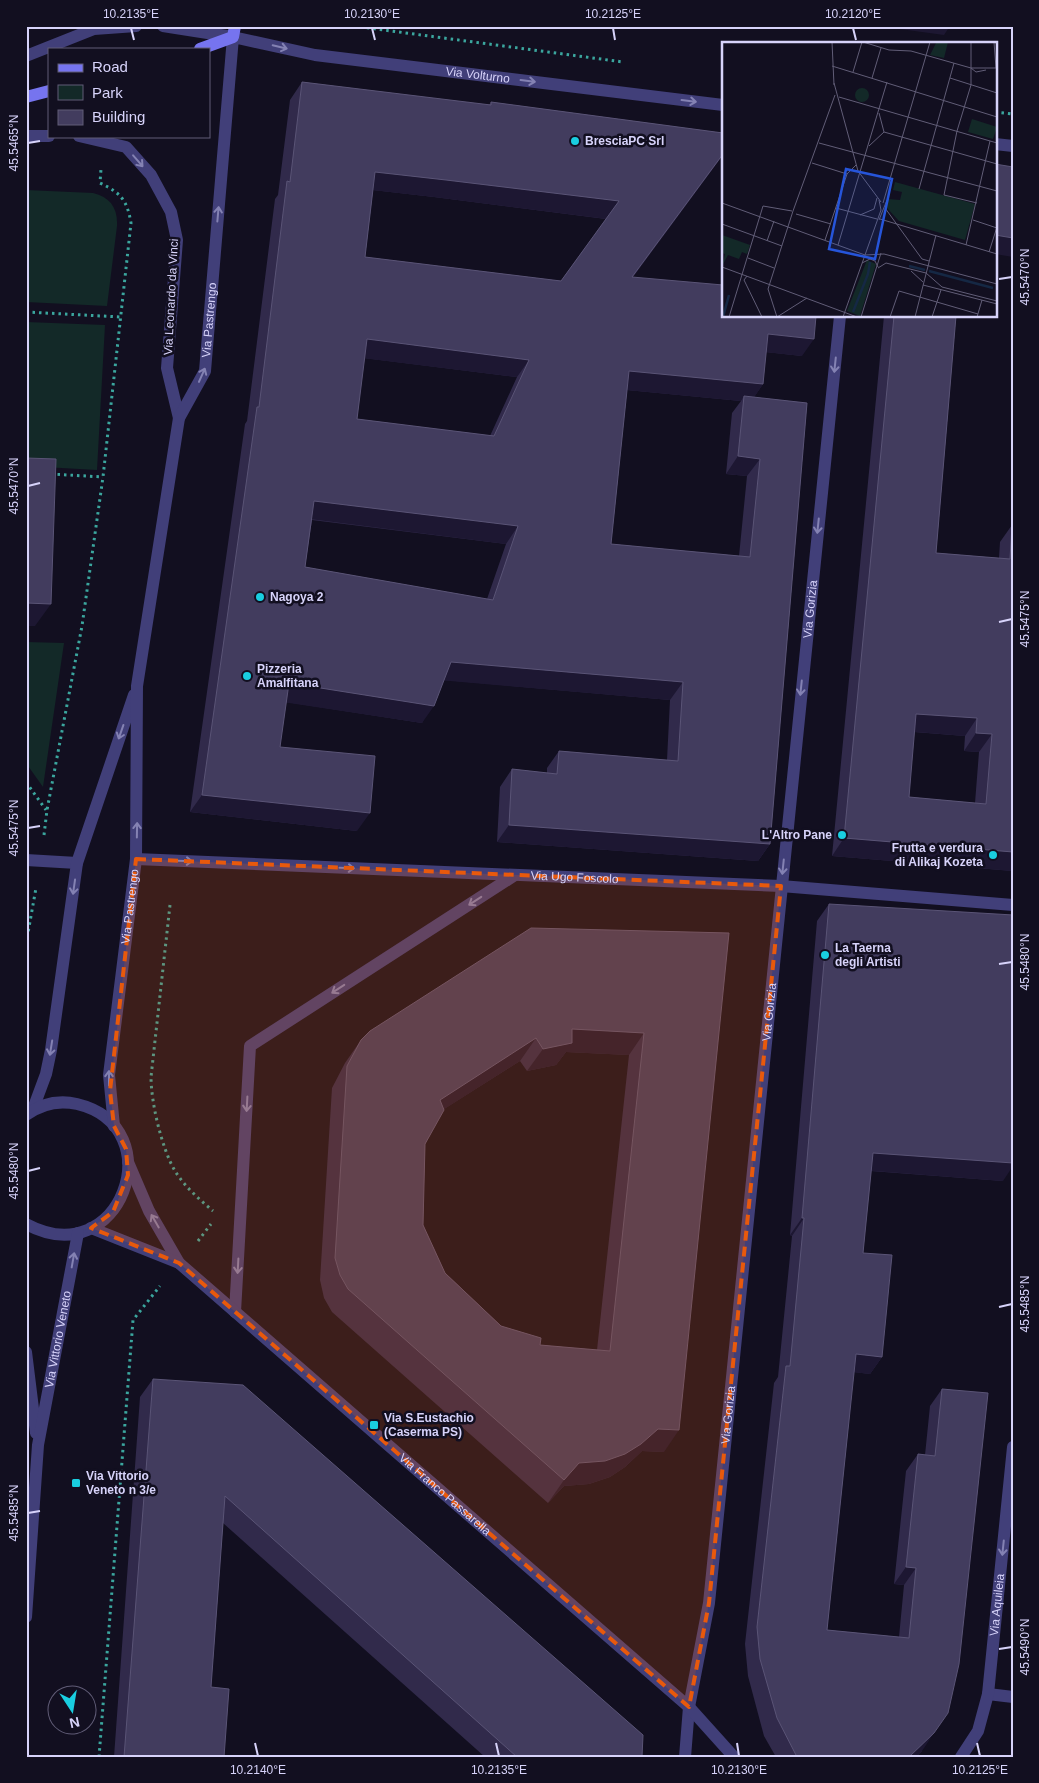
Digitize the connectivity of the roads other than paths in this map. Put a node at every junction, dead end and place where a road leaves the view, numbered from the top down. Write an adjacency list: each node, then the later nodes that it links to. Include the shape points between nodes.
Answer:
1 (136, 26): 5 (street, via 94,29)
2 (163, 26): 3 (street, Via Volturno)
3 (234, 31): 4 (main road); 8 (street, Via Volturno, one-way to 8, via 315,55); 15 (street, Via Pastrengo, one-way to 3, via 205,371)
4 (202, 48)
5 (26, 56)
6 (48, 91): 7 (main road)
7 (26, 97)
8 (722, 106)
9 (26, 136): 10 (street)
10 (48, 136)
11 (88, 138): 15 (street, Via Leonardo da Vinci, one-way to 15, via 126,147 151,175 171,212 177,240 167,368)
12 (996, 144): 13 (street)
13 (1013, 146)
14 (840, 318): 21 (street, Via Gorizia, one-way to 21)
15 (179, 418): 16 (street, Via Pastrengo)
16 (137, 686): 17 (street, Via Pastrengo, one-way to 16); 19 (street, Via Pastrengo, one-way to 19)
17 (136, 859): 20 (street, Via Ugo Foscolo, one-way to 20); 24 (street, Via Pastrengo, one-way to 17, via 109,1076)
18 (26, 860): 19 (street)
19 (77, 863): 23 (street, Via Pastrengo, one-way to 23, via 51,1050 46,1074)
20 (516, 875): 21 (street, Via Ugo Foscolo); 30 (street, one-way to 30, via 250,1046)
21 (781, 886): 22 (street, Via Ugo Foscolo); 37 (street, Via Gorizia, via 709,1603)
22 (1013, 905)
23 (30, 1112): 24 (street, via 45,1105 70,1103 94,1111)
24 (114, 1126): 25 (street, Via Franco Passarella, via 126,1149)
25 (128, 1162): 27 (street, via 127,1182 120,1200 103,1221); 29 (street, Via Franco Passarella, one-way to 25, via 149,1211)
26 (26, 1224): 28 (street, via 51,1234)
27 (91, 1228): 28 (street); 29 (street, Via Franco Passarella)
28 (78, 1233): 32 (street, Via Vittorio Veneto, one-way to 28)
29 (179, 1263): 30 (street, Via Franco Passarella)
30 (236, 1312): 37 (street, Via Franco Passarella)
31 (26, 1352): 32 (street, Via Vittorio Veneto)
32 (38, 1446): 34 (street, Via Vittorio Veneto)
33 (1013, 1447): 35 (street, Via Aquileia, one-way to 35)
34 (26, 1617)
35 (988, 1694): 36 (street); 40 (street, Via Aquileia, via 978,1731)
36 (1013, 1697)
37 (689, 1707): 38 (street, Via Gorizia); 39 (street, Via Franco Passarella)
38 (685, 1757)
39 (734, 1757)
40 (961, 1757)

